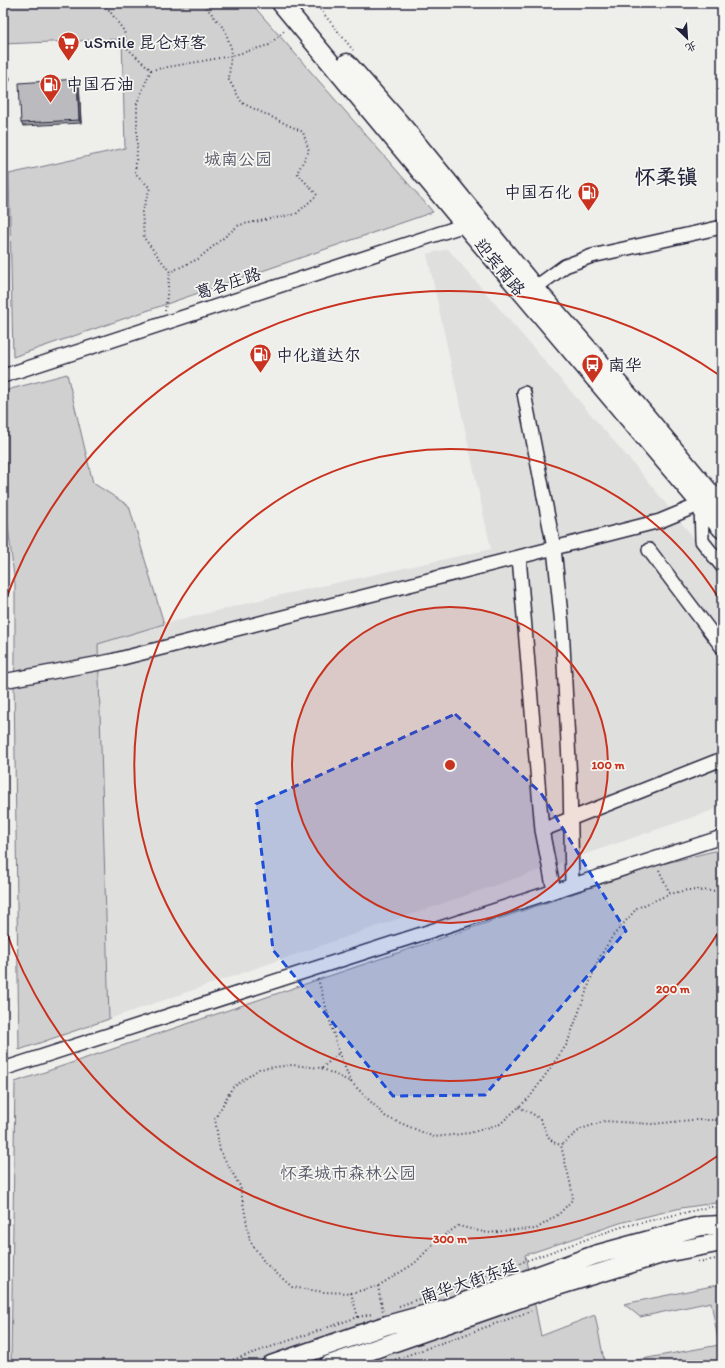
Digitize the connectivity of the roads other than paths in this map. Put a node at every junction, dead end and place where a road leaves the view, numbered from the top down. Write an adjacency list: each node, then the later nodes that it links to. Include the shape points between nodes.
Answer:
1 (281, 3): 2 (main road, 迎宾南路)
2 (296, 11): 3 (main road, 迎宾南路); 5 (main road, 迎宾南路, via 404,128)
3 (465, 225): 6 (street, 葛各庄路); 8 (main road, 迎宾南路)
4 (722, 228): 5 (street, via 592,256 564,266 543,282)
5 (533, 286): 8 (main road, 迎宾南路)
6 (3, 376)
7 (524, 393): 10 (street)
8 (715, 500): 9 (main road, 迎宾南路); 10 (street, via 660,521); 13 (street, via 702,541)
9 (722, 529)
10 (554, 548): 12 (street); 17 (street, via 562,625)
11 (649, 550): 14 (street)
12 (519, 557): 15 (street, via 111,661); 18 (street)
13 (722, 566)
14 (722, 647)
15 (3, 681)
16 (722, 759): 17 (street)
17 (570, 820): 18 (street); 20 (street)
18 (542, 830): 21 (street)
19 (722, 837): 20 (street)
20 (572, 885): 21 (street)
21 (554, 891): 22 (street)
22 (3, 1069)
23 (722, 1225): 25 (main road, 南华大街东延, via 701,1226 595,1255 445,1309 387,1325)
24 (722, 1242): 26 (main road, 南华大街东延, via 665,1253 545,1290)
25 (271, 1365)
26 (328, 1365)

